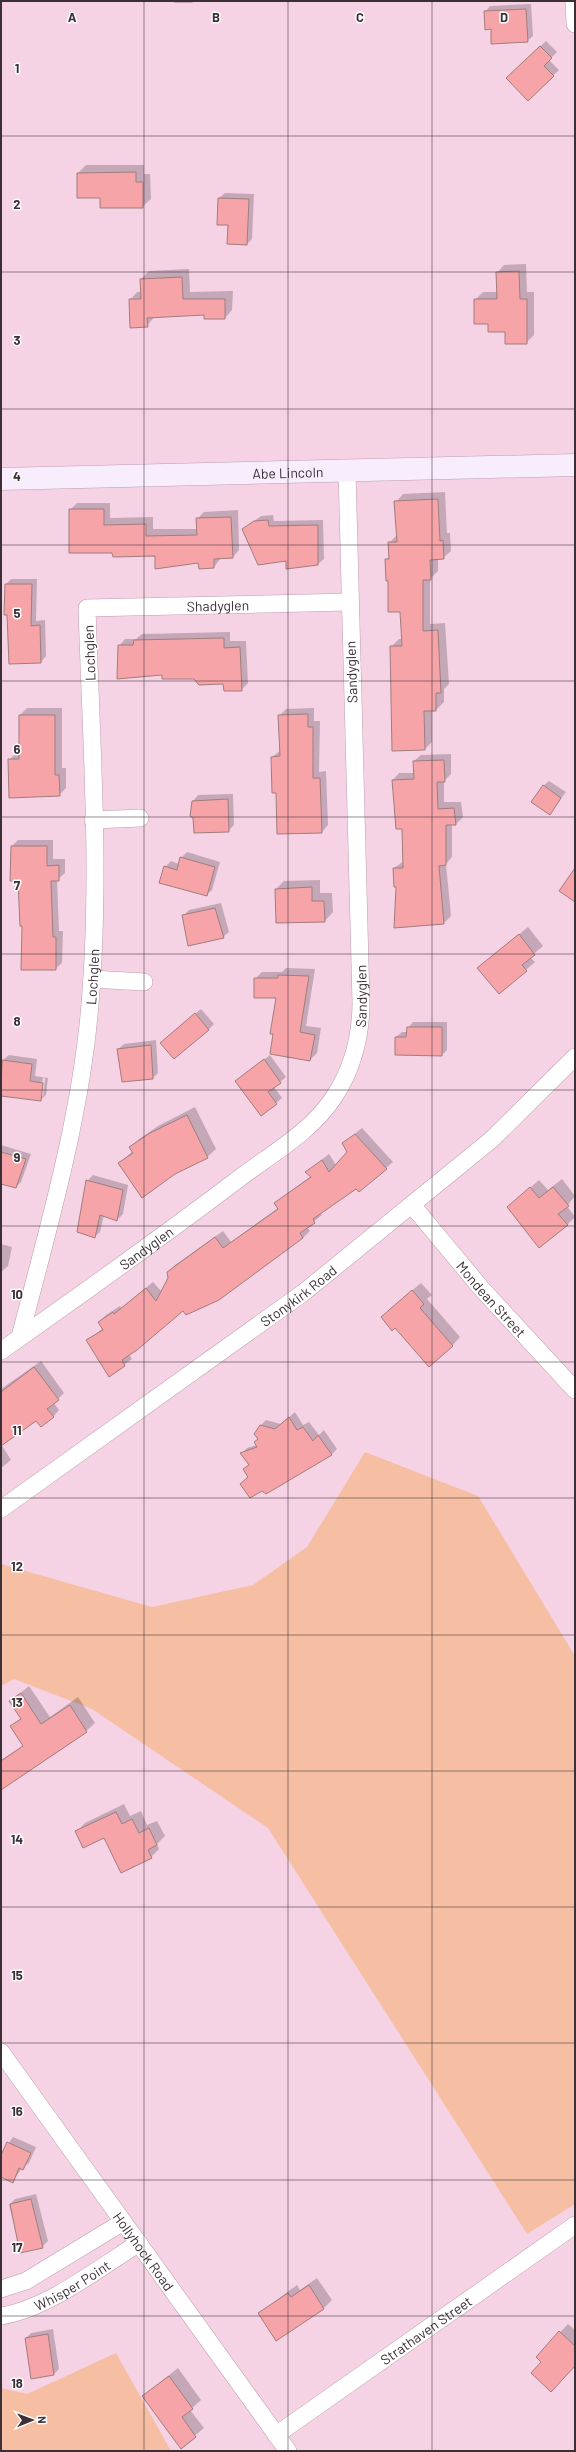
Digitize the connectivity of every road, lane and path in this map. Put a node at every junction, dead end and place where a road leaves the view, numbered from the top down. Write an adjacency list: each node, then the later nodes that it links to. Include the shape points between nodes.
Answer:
1 (574, 1): 2 (street)
2 (575, 24)
3 (575, 465): 4 (street, Abe Lincoln)
4 (347, 471): 5 (street, Abe Lincoln); 6 (street, Sandyglen)
5 (1, 479)
6 (349, 602): 7 (street, Shadyglen); 14 (street, Sandyglen, via 361,1002 359,1036 350,1068 334,1097 313,1122 206,1204)
7 (87, 608): 9 (street, Lochglen)
8 (140, 818): 9 (street)
9 (93, 820): 10 (street, Lochglen)
10 (92, 979): 11 (street); 14 (street, Lochglen, via 80,1082 69,1139)
11 (144, 982)
12 (575, 1057): 13 (street, Stonykirk Road, via 491,1140)
13 (412, 1205): 16 (street, Mondean Street, via 481,1288); 17 (street, Stonykirk Road, via 303,1292)
14 (20, 1337): 15 (street, Sandyglen)
15 (1, 1351)
16 (575, 1390)
17 (1, 1509)
18 (1, 2052): 19 (street, Hollyhock Road)
19 (123, 2222): 21 (street, Hollyhock Road); 22 (street, Whisper Point, via 26,2281)
20 (575, 2225): 24 (street, Strathaven Street)
21 (139, 2243): 23 (street, Whisper Point, via 38,2305); 24 (street, Hollyhock Road)
22 (1, 2289)
23 (1, 2316)
24 (276, 2435): 25 (street, Hollyhock Road)
25 (288, 2451)

